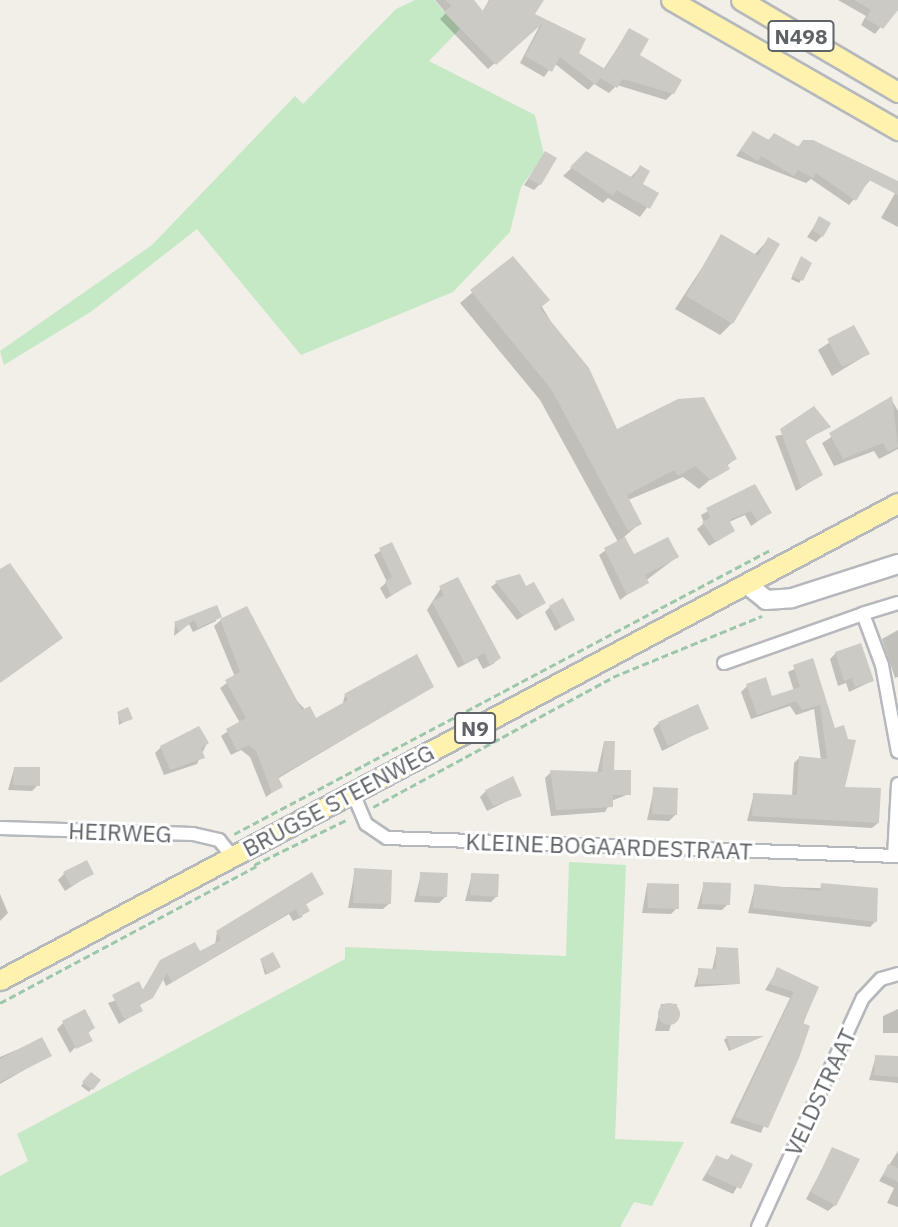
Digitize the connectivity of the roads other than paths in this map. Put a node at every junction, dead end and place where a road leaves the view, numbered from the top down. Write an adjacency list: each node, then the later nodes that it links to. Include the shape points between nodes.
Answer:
1 (671, 0): 4 (main road, N498)
2 (741, 0): 3 (main road, N498)
3 (898, 92)
4 (898, 130)
5 (898, 503): 7 (main road, BRUGSE STEENWEG / N9)
6 (898, 564): 7 (main road, via 792,598 765,600)
7 (749, 586): 12 (main road, BRUGSE STEENWEG / N9)
8 (898, 603): 9 (street)
9 (863, 614): 10 (street); 11 (street, via 882,665)
10 (724, 663)
11 (898, 752)
12 (348, 783): 15 (main road, BRUGSE STEENWEG / N9); 16 (street, KLEINE BOGAARDESTRAAT, via 361,813 387,838)
13 (898, 784): 16 (street, KLEINE BOGAARDESTRAAT)
14 (0, 828): 15 (street, HEIRWEG, via 193,834 219,840)
15 (232, 856): 18 (main road, BRUGSE STEENWEG / N9)
16 (896, 856)
17 (898, 974): 19 (street, VELDSTRAAT, via 881,979 863,998)
18 (0, 979)
19 (758, 1227)

